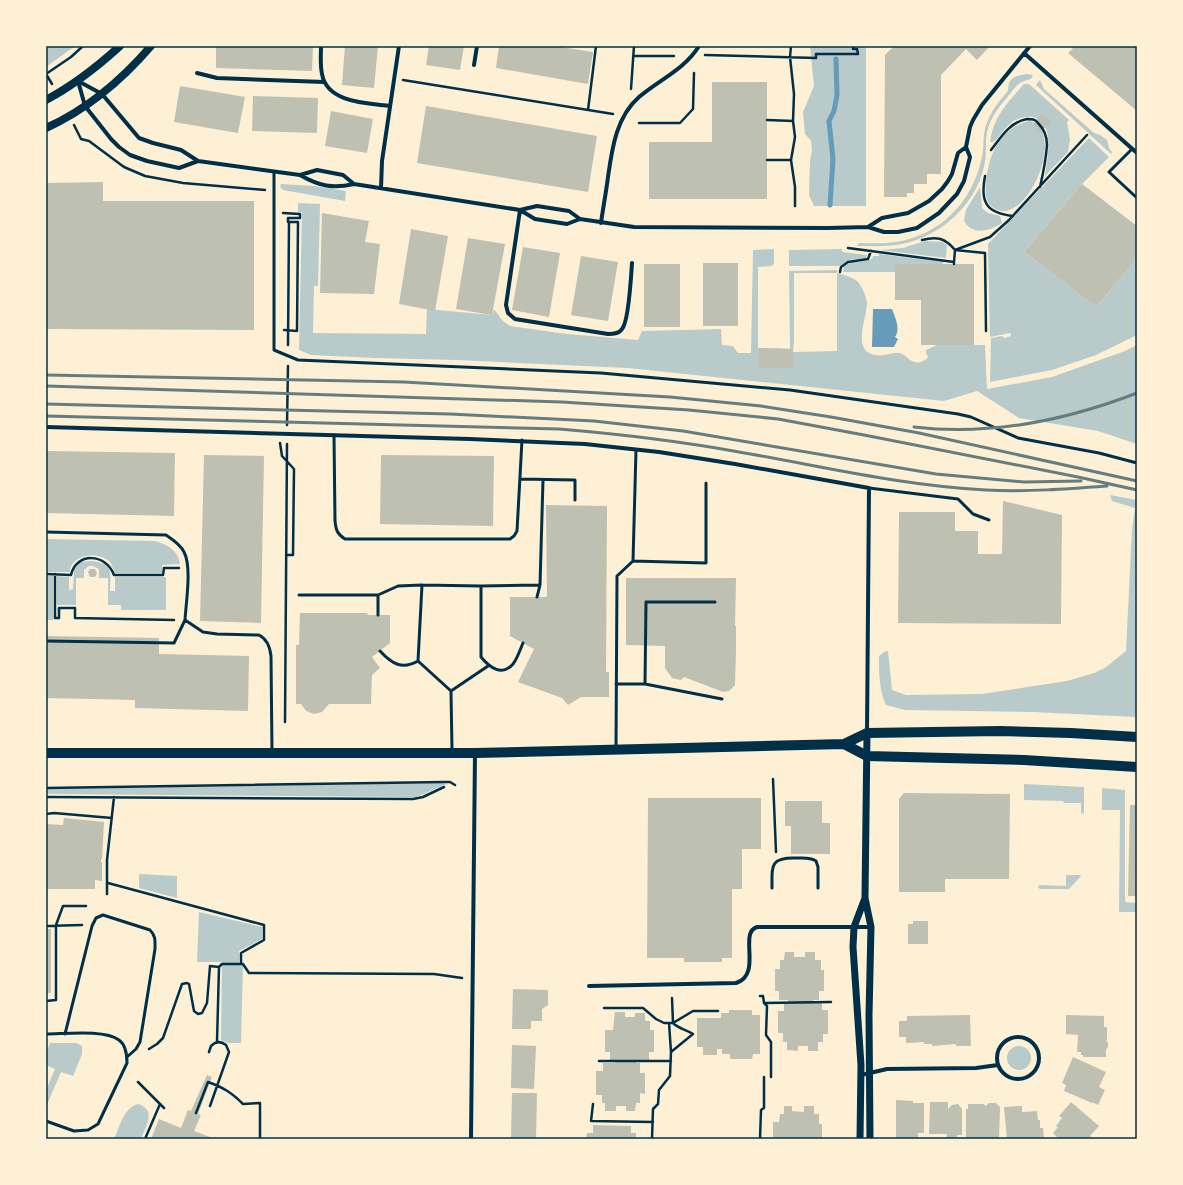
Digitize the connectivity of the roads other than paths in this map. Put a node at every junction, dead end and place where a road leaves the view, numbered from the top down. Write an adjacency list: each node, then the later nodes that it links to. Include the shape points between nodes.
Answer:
1 (120, 46): 11 (main road)
2 (151, 46): 13 (main road, via 133,67)
3 (321, 46): 12 (street)
4 (399, 46): 16 (street)
5 (477, 46): 9 (street)
6 (699, 46): 29 (street, via 679,68 639,98 624,116 612,147)
7 (1030, 46): 8 (street)
8 (1024, 53): 18 (street, via 979,109 970,127); 19 (street)
9 (474, 64)
10 (197, 73): 12 (street, via 217,78)
11 (78, 81): 13 (street); 14 (main road); 15 (street)
12 (324, 82): 16 (street, via 331,91 341,97)
13 (102, 94): 15 (main road); 21 (street, via 140,138 182,150)
14 (46, 100)
15 (85, 106): 17 (main road, via 70,117); 21 (street, via 111,139 130,155 179,168)
16 (390, 106): 25 (street)
17 (46, 128)
18 (966, 147): 30 (street, via 958,153 948,181 929,201 908,213 882,218); 30 (street, via 970,157 964,181 957,194 939,213 917,228 898,232 884,232)
19 (1132, 149): 20 (street); 26 (lane, via 1109,172)
20 (1137, 153)
21 (198, 161): 22 (street)
22 (274, 172): 23 (street); 36 (lane, via 274,350 298,360 601,373 790,390 958,414 971,417 1018,438)
23 (300, 175): 24 (street, via 313,183 340,187); 24 (street, via 317,170 343,175)
24 (354, 184): 25 (street)
25 (381, 188): 27 (street)
26 (1137, 198)
27 (520, 210): 28 (street, via 537,206 569,211); 28 (street, via 535,219 567,224); 31 (street, via 506,305 508,313 515,319 608,334 618,333 626,321)
28 (580, 219): 29 (street)
29 (601, 223): 30 (street, via 634,227)
30 (868, 227)
31 (632, 263)
32 (46, 427): 33 (street)
33 (334, 435): 34 (street); 37 (lane, via 335,521 337,531 345,539 510,539 517,531)
34 (522, 440): 35 (street); 37 (lane)
35 (636, 450): 40 (street, via 735,464); 44 (lane)
36 (1137, 463)
37 (520, 479): 38 (lane)
38 (543, 480): 41 (lane, via 575,480); 45 (lane)
39 (706, 483): 44 (lane, via 706,563)
40 (870, 488): 42 (lane, via 958,499 972,514); 63 (street)
41 (575, 500)
42 (989, 520)
43 (46, 532): 53 (lane, via 166,535 184,552 187,568)
44 (633, 561): 59 (lane, via 617,576)
45 (540, 584): 47 (lane); 50 (lane)
46 (422, 585): 47 (lane); 49 (lane, via 398,586); 57 (lane)
47 (481, 586): 58 (lane, via 481,657)
48 (299, 595): 49 (lane)
49 (378, 595): 52 (lane)
50 (537, 597)
51 (715, 602): 60 (lane, via 646,602)
52 (378, 615)
53 (185, 620): 54 (lane, via 174,643); 70 (lane, via 203,632 264,638 271,656)
54 (46, 641)
55 (523, 644): 58 (lane, via 513,664 505,670)
56 (380, 652): 57 (lane, via 398,665 410,666)
57 (418, 661): 61 (lane)
58 (488, 666): 61 (lane)
59 (616, 684): 60 (lane); 66 (lane)
60 (646, 684): 62 (lane)
61 (451, 691): 67 (lane)
62 (722, 699)
63 (867, 733): 64 (main road, via 1000,731); 65 (main road); 71 (street)
64 (1137, 736)
65 (844, 744): 66 (main road); 71 (main road)
66 (616, 749): 68 (main road)
67 (452, 752): 68 (main road); 70 (main road)
68 (475, 752): 86 (street)
69 (46, 753): 70 (main road)
70 (272, 753)
71 (867, 756): 72 (main road, via 1024,760); 75 (street)
72 (1137, 767)
73 (772, 888): 74 (lane, via 773,866 776,861 786,858 814,860 818,867)
74 (818, 888)
75 (865, 898): 76 (street); 77 (street)
76 (854, 927): 77 (street); 78 (street, via 753,928 750,936 749,972 744,980 736,983); 84 (street)
77 (871, 927): 83 (street)
78 (589, 986)
79 (46, 1034): 80 (lane)
80 (65, 1034): 81 (lane, via 111,1036 120,1041); 81 (lane, via 96,918 103,915 150,930 154,934 155,949 140,1042)
81 (127, 1057): 85 (lane, via 127,1063 98,1124 88,1130 74,1131)
82 (998, 1065): 82 (street, via 1011,1078 1020,1079 1036,1070 1038,1052 1028,1040 1012,1038 1004,1042 999,1049); 83 (street, via 976,1068 887,1069)
83 (870, 1073): 84 (street); 88 (street)
84 (861, 1075): 87 (street)
85 (46, 1121)
86 (471, 1139)
87 (860, 1139)
88 (870, 1139)

